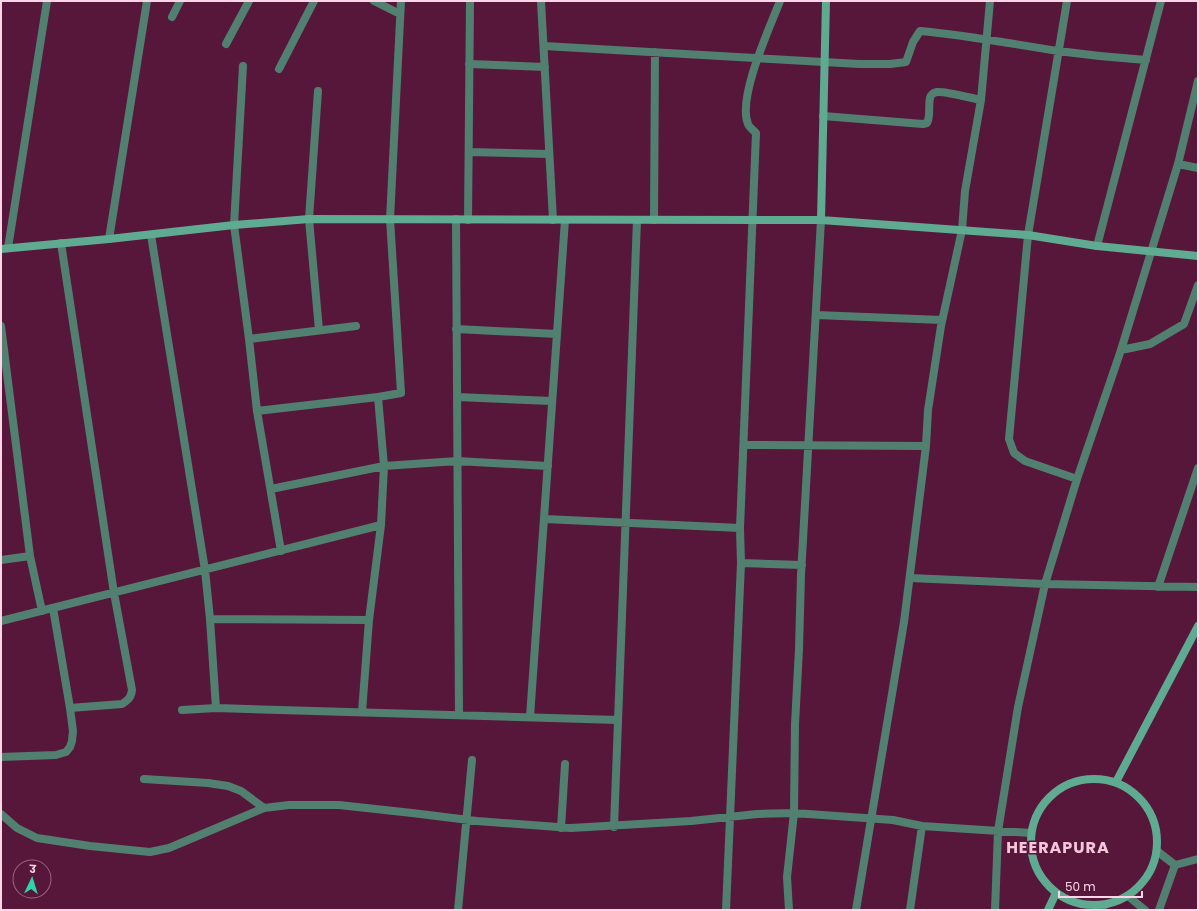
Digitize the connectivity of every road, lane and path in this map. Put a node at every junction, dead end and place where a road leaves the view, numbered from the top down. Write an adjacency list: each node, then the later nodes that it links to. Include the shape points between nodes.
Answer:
1 (47, 1): 54 (street)
2 (147, 1): 51 (street)
3 (180, 1): 16 (street)
4 (250, 1): 18 (street)
5 (314, 1): 28 (street)
6 (374, 1): 15 (street)
7 (401, 1): 15 (street)
8 (470, 1): 25 (street)
9 (541, 1): 19 (street)
10 (780, 1): 22 (street)
11 (826, 1): 24 (street)
12 (990, 1): 17 (street)
13 (1067, 1): 20 (street)
14 (1161, 1): 23 (street)
15 (400, 14): 38 (street)
16 (172, 17)
17 (986, 39): 20 (street); 24 (street, via 920,31 906,62); 31 (street)
18 (226, 44)
19 (544, 46): 21 (street); 27 (street)
20 (1058, 51): 23 (street); 50 (street)
21 (655, 52): 22 (street); 44 (street)
22 (757, 58): 24 (street); 45 (street, via 745,104 748,124 756,133)
23 (1146, 60): 53 (street)
24 (824, 62): 32 (street)
25 (469, 64): 27 (street); 33 (street)
26 (243, 66): 47 (street)
27 (545, 67): 34 (street)
28 (279, 69)
29 (1198, 81): 35 (street)
30 (318, 92): 37 (street)
31 (981, 100): 32 (street, via 941,92 933,93 930,98 929,119 924,124); 48 (street, via 965,190)
32 (823, 116): 46 (street)
33 (469, 152): 34 (street); 40 (street)
34 (549, 154): 41 (street)
35 (1178, 164): 36 (street); 55 (street)
36 (1198, 168)
37 (309, 219): 38 (street); 47 (street); 63 (street)
38 (390, 219): 39 (street); 67 (street, via 401,393)
39 (456, 219): 40 (street); 62 (street)
40 (468, 220): 41 (street)
41 (554, 220): 42 (street)
42 (565, 220): 43 (street); 64 (street)
43 (637, 220): 44 (street); 81 (street)
44 (654, 220): 45 (street)
45 (752, 220): 46 (street); 71 (street)
46 (821, 220): 48 (street); 58 (street)
47 (234, 225): 49 (street); 65 (street)
48 (962, 230): 50 (street); 59 (street)
49 (151, 235): 51 (street); 89 (street)
50 (1028, 235): 53 (street); 78 (street, via 1009,439 1014,453 1025,461)
51 (109, 239): 52 (street)
52 (62, 243): 54 (street); 94 (street)
53 (1097, 246): 55 (street)
54 (4, 249)
55 (1152, 251): 56 (street); 66 (street)
56 (1198, 256)
57 (1198, 285): 66 (street, via 1184,324 1150,344)
58 (816, 315): 59 (street); 72 (street)
59 (942, 320): 73 (street, via 928,410)
60 (1, 326): 85 (street)
61 (356, 326): 63 (street)
62 (456, 329): 64 (street); 68 (street)
63 (319, 330): 65 (street)
64 (557, 334): 69 (street)
65 (249, 339): 70 (street)
66 (1121, 350): 78 (street)
67 (378, 397): 70 (street); 75 (street)
68 (457, 397): 69 (street); 74 (street)
69 (552, 401): 76 (street)
70 (257, 411): 79 (street)
71 (744, 445): 72 (street); 83 (street)
72 (809, 445): 73 (street); 88 (street)
73 (926, 446): 90 (street)
74 (457, 461): 75 (street); 76 (street); 105 (street)
75 (384, 466): 79 (street); 82 (street)
76 (548, 466): 80 (street)
77 (1198, 468): 92 (street)
78 (1077, 479): 91 (street)
79 (271, 489): 84 (street)
80 (544, 519): 81 (street); 106 (street)
81 (626, 523): 83 (street); 107 (street)
82 (381, 525): 84 (street); 98 (street)
83 (740, 528): 87 (street)
84 (281, 551): 89 (street)
85 (30, 556): 86 (street); 96 (street)
86 (1, 560)
87 (741, 562): 88 (street); 116 (street)
88 (802, 565): 115 (street)
89 (205, 570): 94 (street); 97 (street)
90 (910, 578): 91 (street); 118 (street)
91 (1045, 584): 92 (street); 122 (street, via 1018,707)
92 (1158, 586): 93 (street)
93 (1198, 588)
94 (114, 593): 95 (street); 101 (street, via 131,696 122,704)
95 (53, 608): 96 (street); 101 (street)
96 (42, 611): 99 (street)
97 (210, 619): 98 (street); 102 (street)
98 (369, 620): 104 (street)
99 (1, 621)
100 (1198, 626): 112 (street)
101 (70, 708): 108 (street, via 73,731 70,747 66,752 56,755)
102 (216, 708): 103 (street); 104 (street)
103 (182, 710)
104 (362, 712): 105 (street)
105 (458, 715): 106 (street)
106 (530, 717): 107 (street)
107 (618, 720): 119 (street)
108 (1, 757)
109 (472, 760): 117 (street)
110 (565, 764): 121 (street)
111 (144, 780): 113 (street, via 228,786 241,791)
112 (1116, 782): 123 (street, via 1098,778 1072,782 1052,793 1038,811); 124 (street, via 1144,802 1156,825)
113 (264, 808): 114 (street, via 169,848 150,852 37,838 17,828); 117 (street, via 289,805 339,806)
114 (1, 814)
115 (794, 814): 116 (street); 118 (street); 132 (street, via 787,877)
116 (729, 817): 119 (street); 131 (street)
117 (467, 820): 121 (street); 130 (street)
118 (871, 820): 120 (street, via 893,820); 133 (street)
119 (614, 826): 121 (street)
120 (922, 826): 122 (street); 134 (street)
121 (561, 828)
122 (998, 831): 123 (street); 135 (street)
123 (1030, 833): 127 (street, via 1031,855 1041,878)
124 (1157, 851): 126 (street); 128 (street, via 1147,876)
125 (1198, 859): 126 (street)
126 (1175, 865): 138 (street)
127 (1056, 893): 129 (street, via 1081,904); 136 (street)
128 (1128, 896): 129 (street); 137 (street)
129 (1102, 907)
130 (458, 910)
131 (726, 910)
132 (789, 910)
133 (856, 910)
134 (910, 910)
135 (995, 910)
136 (1048, 910)
137 (1145, 910)
138 (1159, 910)

